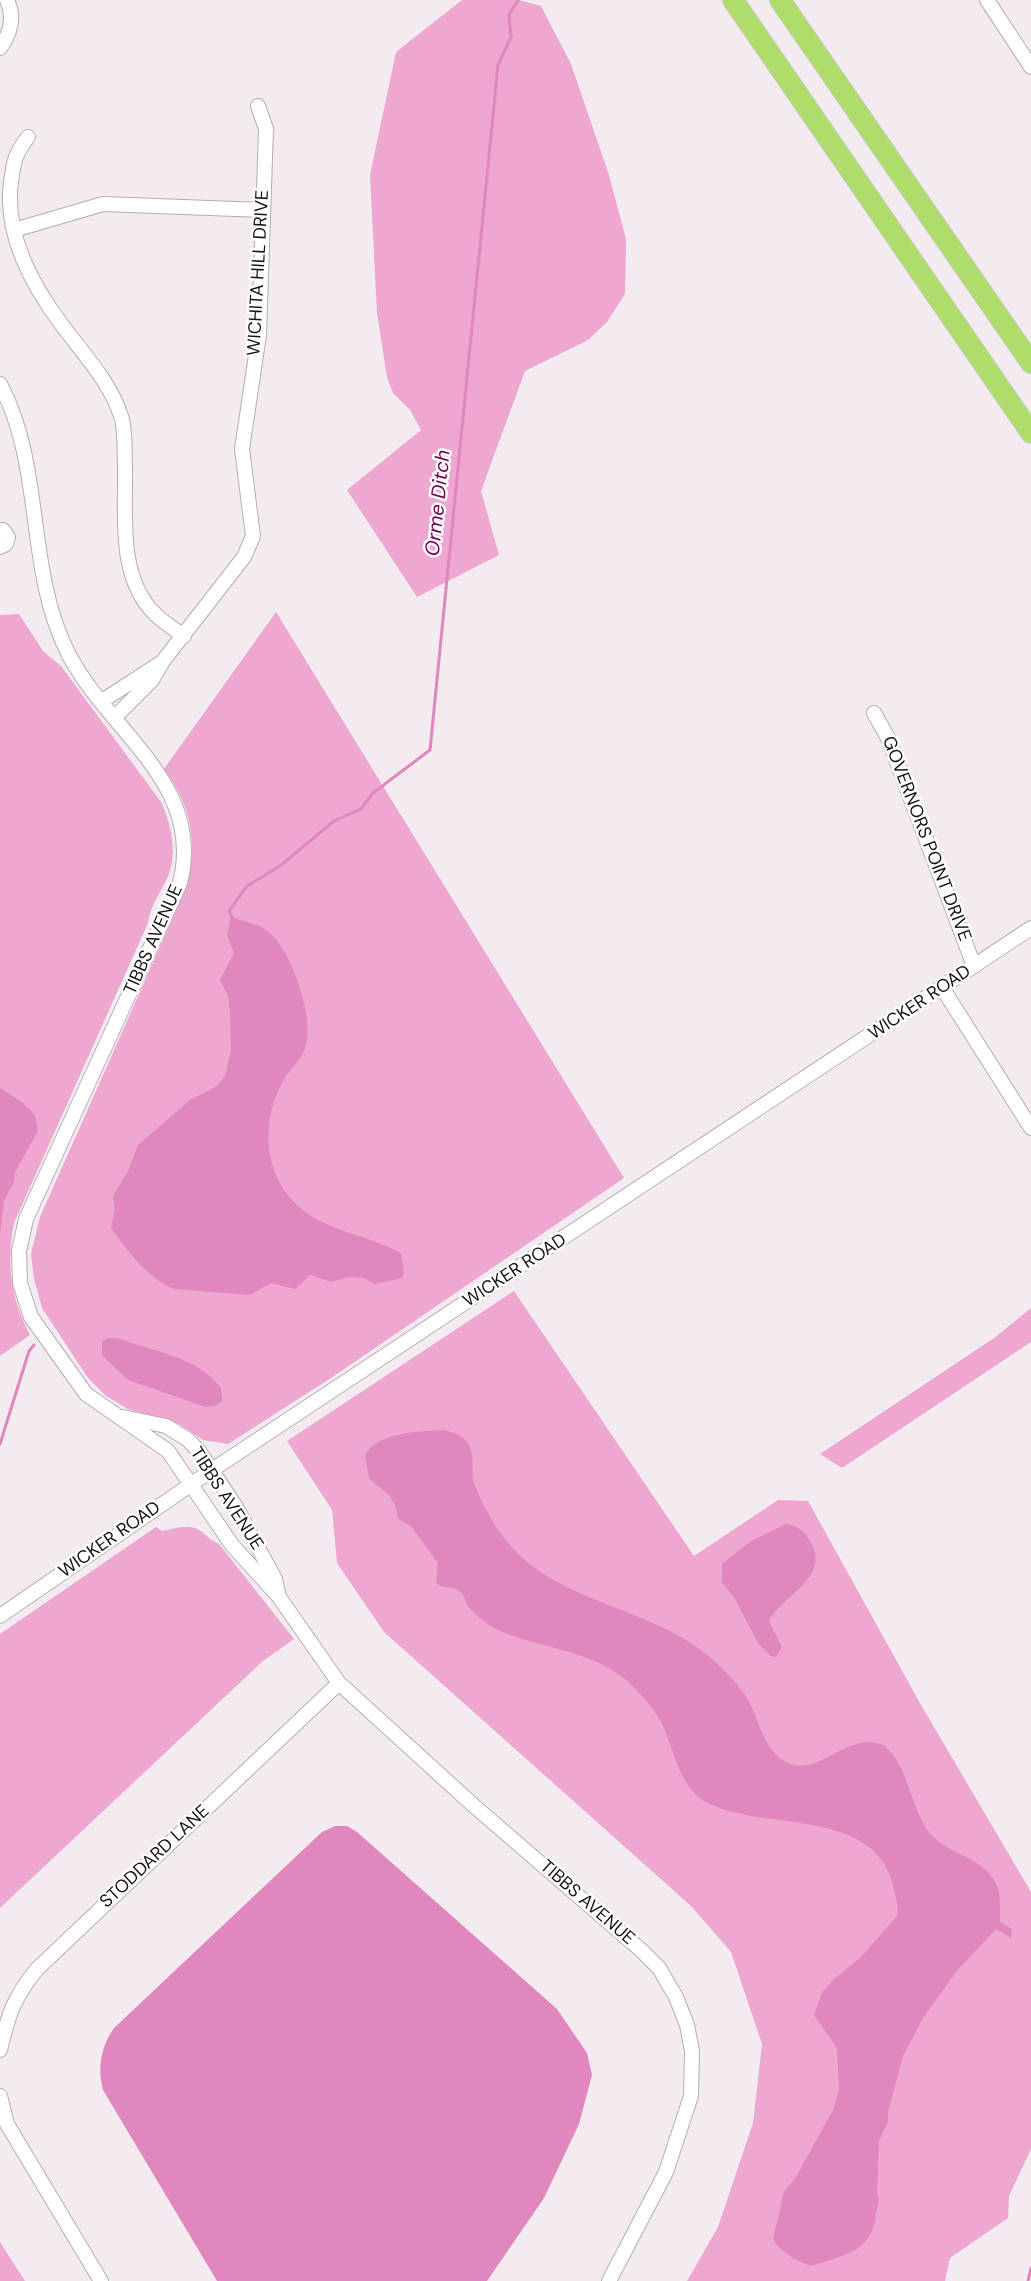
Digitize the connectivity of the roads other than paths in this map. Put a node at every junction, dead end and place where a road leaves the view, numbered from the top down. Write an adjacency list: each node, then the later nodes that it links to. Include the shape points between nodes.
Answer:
1 (734, 0): 13 (highway)
2 (780, 0): 11 (highway)
3 (987, 0): 6 (street)
4 (11, 3): 5 (street, via 10,29)
5 (0, 48)
6 (1031, 67)
7 (258, 106): 9 (street, WICHITA HILL DRIVE, via 266,129)
8 (28, 137): 10 (street, via 15,154 9,201)
9 (263, 210): 10 (street, via 103,204); 16 (street, WICHITA HILL DRIVE, via 259,335 242,449 253,537 244,557)
10 (14, 230): 16 (street, via 22,256 60,322 115,398 123,422 127,554 133,577 154,613)
11 (1031, 363)
12 (0, 384): 18 (street, TIBBS AVENUE, via 20,427 47,595 56,626 70,656)
13 (1031, 433)
14 (0, 530): 15 (street, via 8,537)
15 (0, 547)
16 (184, 636): 17 (street, WICHITA HILL DRIVE)
17 (163, 661): 18 (street, WICHITA HILL DRIVE); 20 (street, WICHITA HILL DRIVE, via 152,680)
18 (102, 701): 20 (street, TIBBS AVENUE)
19 (874, 713): 22 (street, GOVERNORS POINT DRIVE, via 888,738)
20 (115, 717): 25 (street, TIBBS AVENUE, via 173,798 184,829 184,867 133,989 26,1219 19,1251 20,1283 32,1317 86,1394)
21 (1031, 928): 22 (street, WICKER ROAD)
22 (974, 966): 23 (street, WICKER ROAD)
23 (943, 989): 24 (street); 26 (street, WICKER ROAD)
24 (1031, 1128)
25 (115, 1415): 26 (street, TIBBS AVENUE, via 178,1432); 27 (street, TIBBS AVENUE, via 168,1451)
26 (212, 1470): 27 (street, WICKER ROAD); 28 (street, TIBBS AVENUE, via 275,1579)
27 (190, 1485): 28 (street, TIBBS AVENUE, via 232,1545); 29 (street, WICKER ROAD)
28 (279, 1597): 30 (street, TIBBS AVENUE)
29 (0, 1616)
30 (339, 1683): 31 (street, STODDARD LANE, via 37,1969 9,2012); 34 (street, TIBBS AVENUE, via 642,1951 659,1968 676,1998 692,2051 691,2096 666,2172)
31 (0, 2050)
32 (0, 2096): 33 (street, via 7,2124)
33 (101, 2281)
34 (609, 2281)

